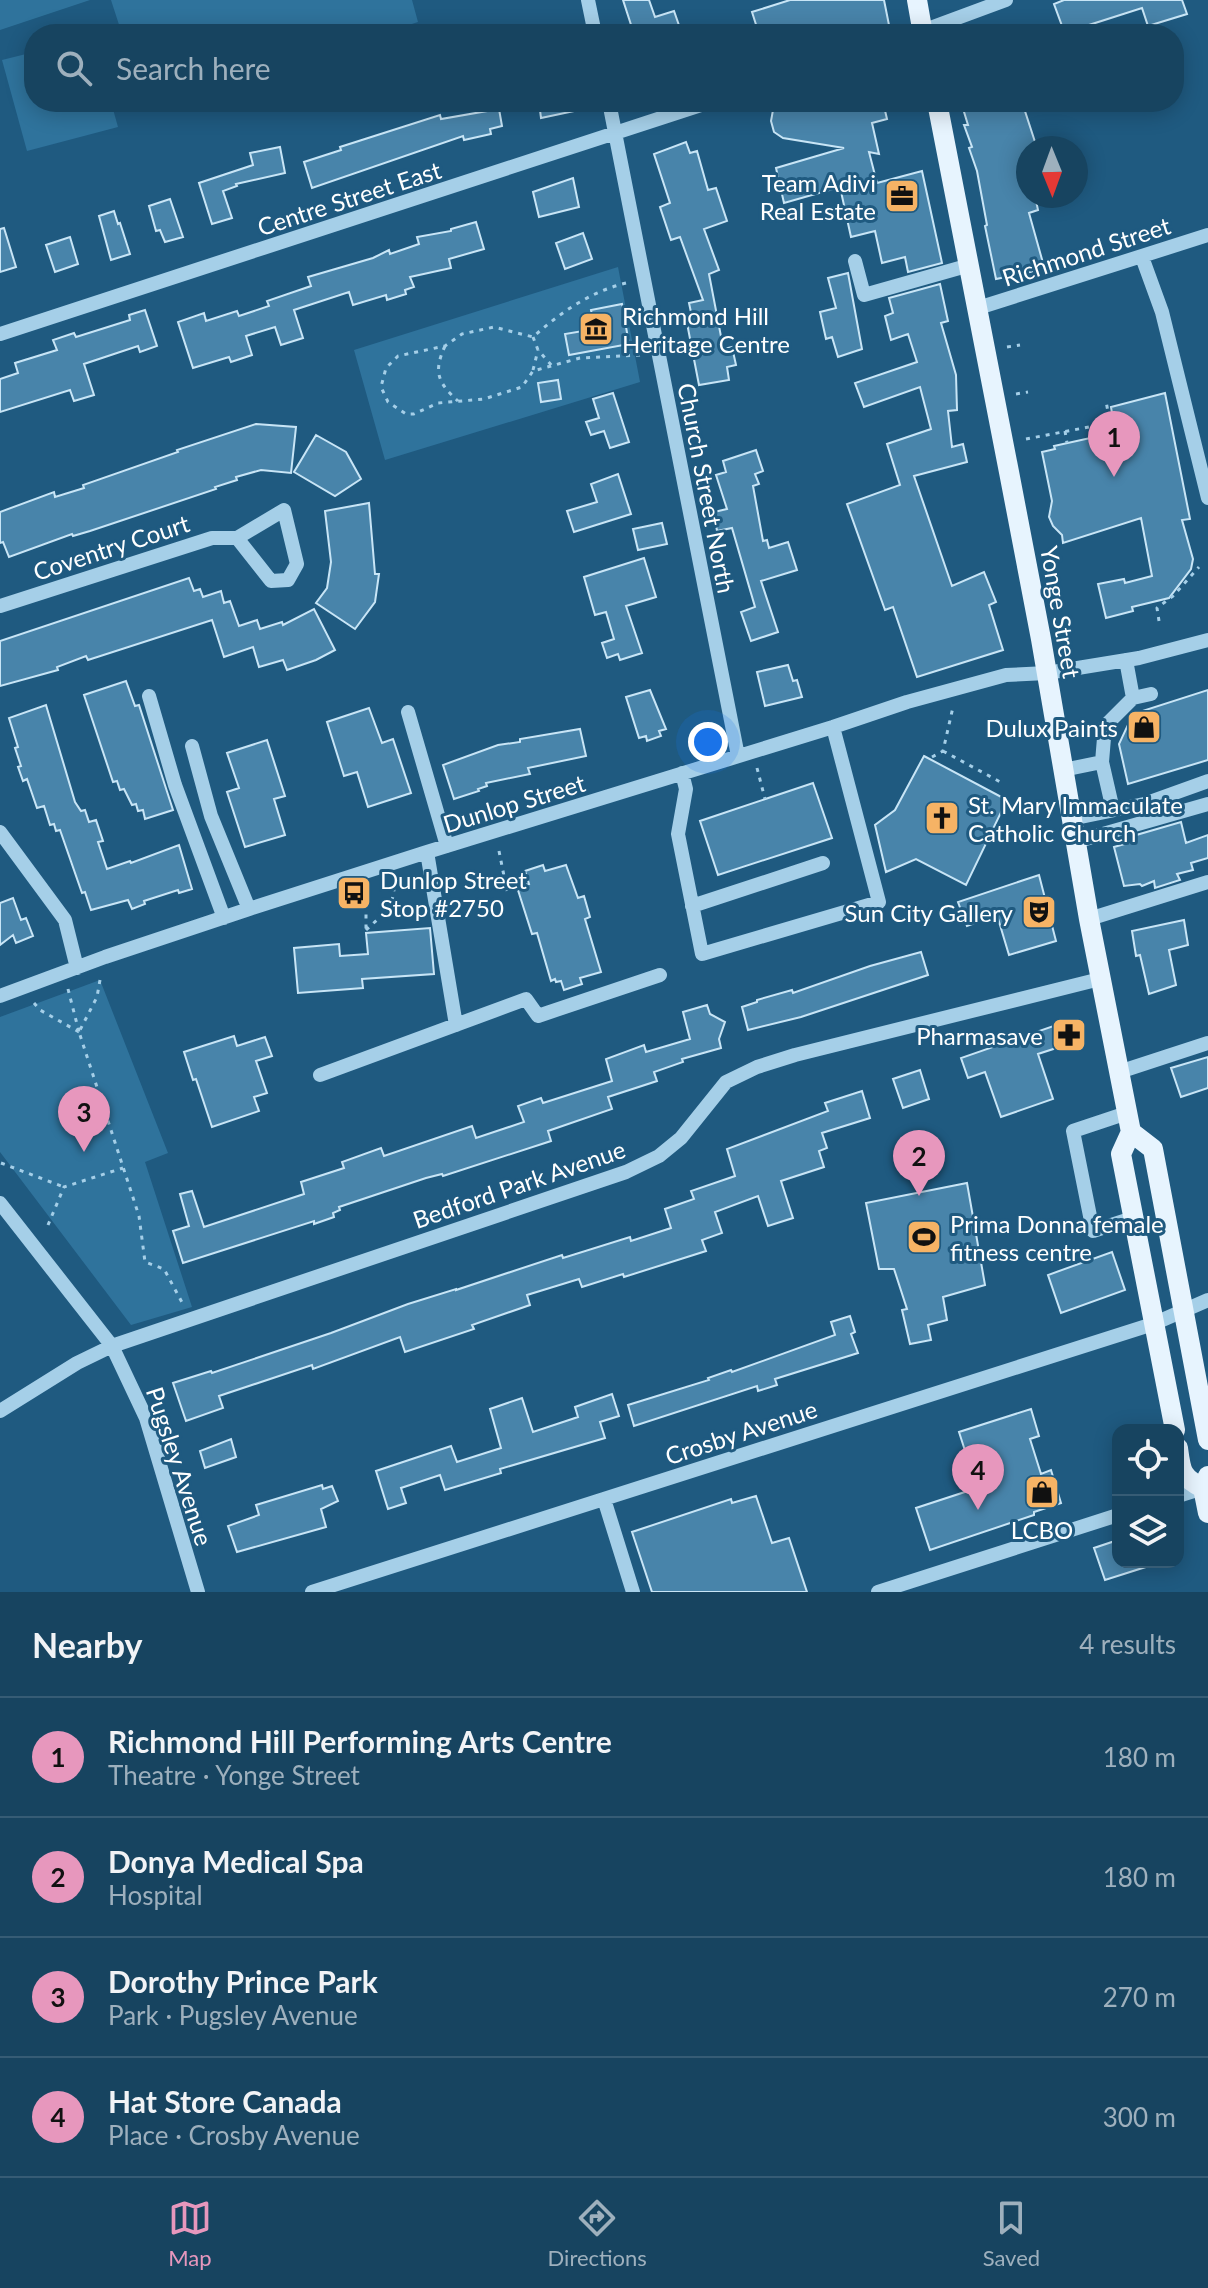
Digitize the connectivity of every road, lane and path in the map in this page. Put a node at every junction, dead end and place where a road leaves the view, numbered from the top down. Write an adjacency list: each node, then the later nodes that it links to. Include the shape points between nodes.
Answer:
1 (588, 0): 4 (street)
2 (917, 0): 5 (main road)
3 (1006, 0): 6 (street)
4 (593, 24)
5 (919, 24)
6 (943, 24)
7 (611, 112): 10 (street, Church Street North)
8 (680, 112): 10 (street, Centre Street East)
9 (939, 112): 14 (main road, Yonge Street)
10 (615, 134): 17 (street, Centre Street East); 49 (street, Church Street North)
11 (1208, 235): 12 (street, Richmond Street)
12 (1142, 257): 16 (street, Richmond Street); 33 (street, via 1162,312)
13 (855, 261): 14 (street, via 864,295)
14 (970, 265): 16 (main road, Yonge Street)
15 (627, 282): 18 (path, via 590,295)
16 (978, 308): 40 (main road, Yonge Street)
17 (0, 334)
18 (533, 337): 20 (path, via 494,327 462,334); 22 (path)
19 (1020, 345): 21 (path)
20 (445, 346): 28 (path, via 438,360 439,375); 28 (path, via 398,356 386,368 381,387 388,402 406,414)
21 (1007, 347)
22 (538, 350): 24 (path); 25 (path)
23 (641, 355): 24 (path, via 580,358)
24 (552, 366): 25 (path)
25 (533, 371): 28 (path, via 522,387)
26 (1028, 392): 27 (path)
27 (1016, 394)
28 (458, 401)
29 (1106, 401): 30 (path, via 1110,423)
30 (1065, 431): 31 (path); 32 (path)
31 (1026, 439)
32 (1067, 443)
33 (1208, 498)
34 (237, 538): 34 (street, Coventry Court, via 284,510 297,564 288,580 271,581); 36 (street, Coventry Court, via 212,538)
35 (1199, 567): 37 (path, via 1157,608)
36 (0, 606)
37 (1159, 621)
38 (1208, 640): 39 (street, Dunlop Street)
39 (1126, 660): 40 (street, Dunlop Street); 43 (street)
40 (1047, 673): 46 (street, Dunlop Street, via 1006,675); 53 (main road, Yonge Street)
41 (1151, 694): 43 (street)
42 (149, 696): 73 (street)
43 (1133, 698): 51 (street, via 1105,726)
44 (953, 707): 48 (path)
45 (408, 712): 63 (street)
46 (833, 727): 49 (street, Dunlop Street); 71 (street, via 879,902 702,954)
47 (192, 746): 72 (street, via 211,816)
48 (943, 751): 50 (path); 56 (path)
49 (738, 756): 54 (street, Dunlop Street)
50 (932, 757)
51 (1102, 762): 53 (street); 59 (street)
52 (755, 766): 57 (path)
53 (1063, 770): 60 (main road, Yonge Street)
54 (682, 773): 63 (street, Dunlop Street); 71 (street, via 686,789 678,834)
55 (1208, 781): 59 (street)
56 (1004, 784)
57 (765, 799)
58 (1208, 804): 62 (street)
59 (1113, 810): 60 (street)
60 (1071, 819): 62 (main road, Yonge Street)
61 (0, 832): 75 (street, via 65,920)
62 (1075, 842): 74 (main road, Yonge Street)
63 (447, 846): 65 (street, Dunlop Street)
64 (499, 851): 69 (path)
65 (427, 852): 72 (street, Dunlop Street); 82 (street)
66 (823, 863): 71 (street)
67 (1208, 882): 74 (street)
68 (395, 884): 70 (path, via 391,907 366,930)
69 (507, 891)
70 (362, 895)
71 (692, 906)
72 (249, 909): 73 (street, Dunlop Street)
73 (224, 918): 75 (street, Dunlop Street)
74 (1089, 919): 77 (main road, Yonge Street)
75 (77, 968): 80 (street, Dunlop Street)
76 (660, 975): 82 (street, via 538,1016 526,999)
77 (1100, 979): 85 (main road, Yonge Street); 96 (street, Bedford Park Avenue, via 757,1067 726,1082 681,1138 659,1156 626,1172)
78 (100, 980): 83 (path)
79 (68, 989): 83 (path)
80 (0, 996)
81 (34, 1003): 83 (path)
82 (456, 1025): 86 (street)
83 (79, 1032): 89 (path)
84 (1208, 1043): 85 (street)
85 (1119, 1072): 87 (main road, Yonge Street)
86 (320, 1075)
87 (1129, 1122): 92 (main road, Yonge Street, via 1121,1154); 92 (street, via 1073,1131 1093,1231); 95 (main road, Yonge Street, via 1153,1149)
88 (1, 1163): 90 (path)
89 (123, 1168): 90 (path); 96 (path, via 139,1216 145,1262 164,1269)
90 (64, 1187): 93 (path)
91 (0, 1203): 98 (street, Pugsley Avenue)
92 (1133, 1218): 97 (main road, Yonge Street)
93 (48, 1225)
94 (1208, 1300): 95 (street, Crosby Avenue)
95 (1183, 1312): 97 (street, Crosby Avenue); 99 (main road, Yonge Street)
96 (191, 1320): 98 (street, Bedford Park Avenue)
97 (1153, 1324): 101 (main road, Yonge Street); 106 (street, Crosby Avenue)
98 (112, 1346): 100 (street, Bedford Park Avenue); 109 (street, Pugsley Avenue, via 146,1418)
99 (1203, 1384): 102 (main road, Yonge Street)
100 (0, 1411)
101 (1174, 1424)
102 (1208, 1440)
103 (1184, 1476): 104 (main road)
104 (1205, 1482): 105 (street); 107 (main road)
105 (1184, 1493)
106 (604, 1499): 110 (street, Crosby Avenue); 111 (street)
107 (1208, 1513)
108 (1112, 1517): 112 (street)
109 (198, 1592)
110 (312, 1592)
111 (633, 1592)
112 (878, 1592)

